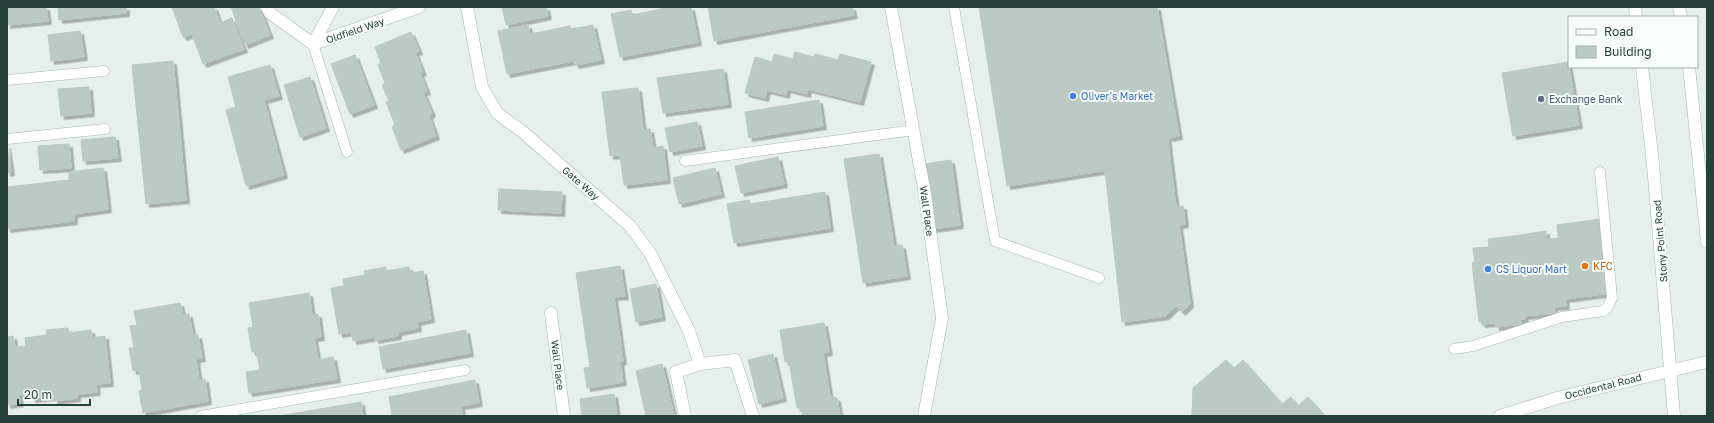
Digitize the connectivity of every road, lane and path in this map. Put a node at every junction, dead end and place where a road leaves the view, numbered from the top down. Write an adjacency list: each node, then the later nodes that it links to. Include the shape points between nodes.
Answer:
1 (267, 7): 7 (street, Oldfield Way, via 270,14)
2 (333, 7): 7 (street, Oldfield Way)
3 (419, 7): 7 (street, Oldfield Way)
4 (468, 7): 23 (street, Gate Way, via 482,87 497,113 524,133 630,226 650,253 689,331)
5 (891, 7): 13 (street, Wall Place)
6 (954, 7): 19 (lane, via 995,241)
7 (313, 44): 15 (lane)
8 (1642, 68): 25 (street, Stony Point Road, via 1653,164)
9 (1689, 68): 18 (street)
10 (104, 71): 11 (lane)
11 (7, 80)
12 (105, 129): 14 (lane)
13 (914, 130): 16 (lane); 30 (street, Wall Place, via 942,318)
14 (7, 138)
15 (347, 152)
16 (685, 161)
17 (1600, 172): 21 (lane, via 1612,298 1608,307 1603,311 1562,317 1473,346)
18 (1707, 242)
19 (1099, 278)
20 (551, 313): 27 (street, Wall Place)
21 (1454, 349)
22 (1707, 362): 25 (street, Occidental Road)
23 (700, 364): 28 (street, via 676,372); 29 (street, via 735,360)
24 (465, 370): 26 (lane)
25 (1670, 370): 31 (street, Occidental Road, via 1556,398); 32 (street, Stony Point Road)
26 (201, 416)
27 (564, 416)
28 (685, 416)
29 (752, 416)
30 (924, 416)
31 (1500, 416)
32 (1674, 416)

